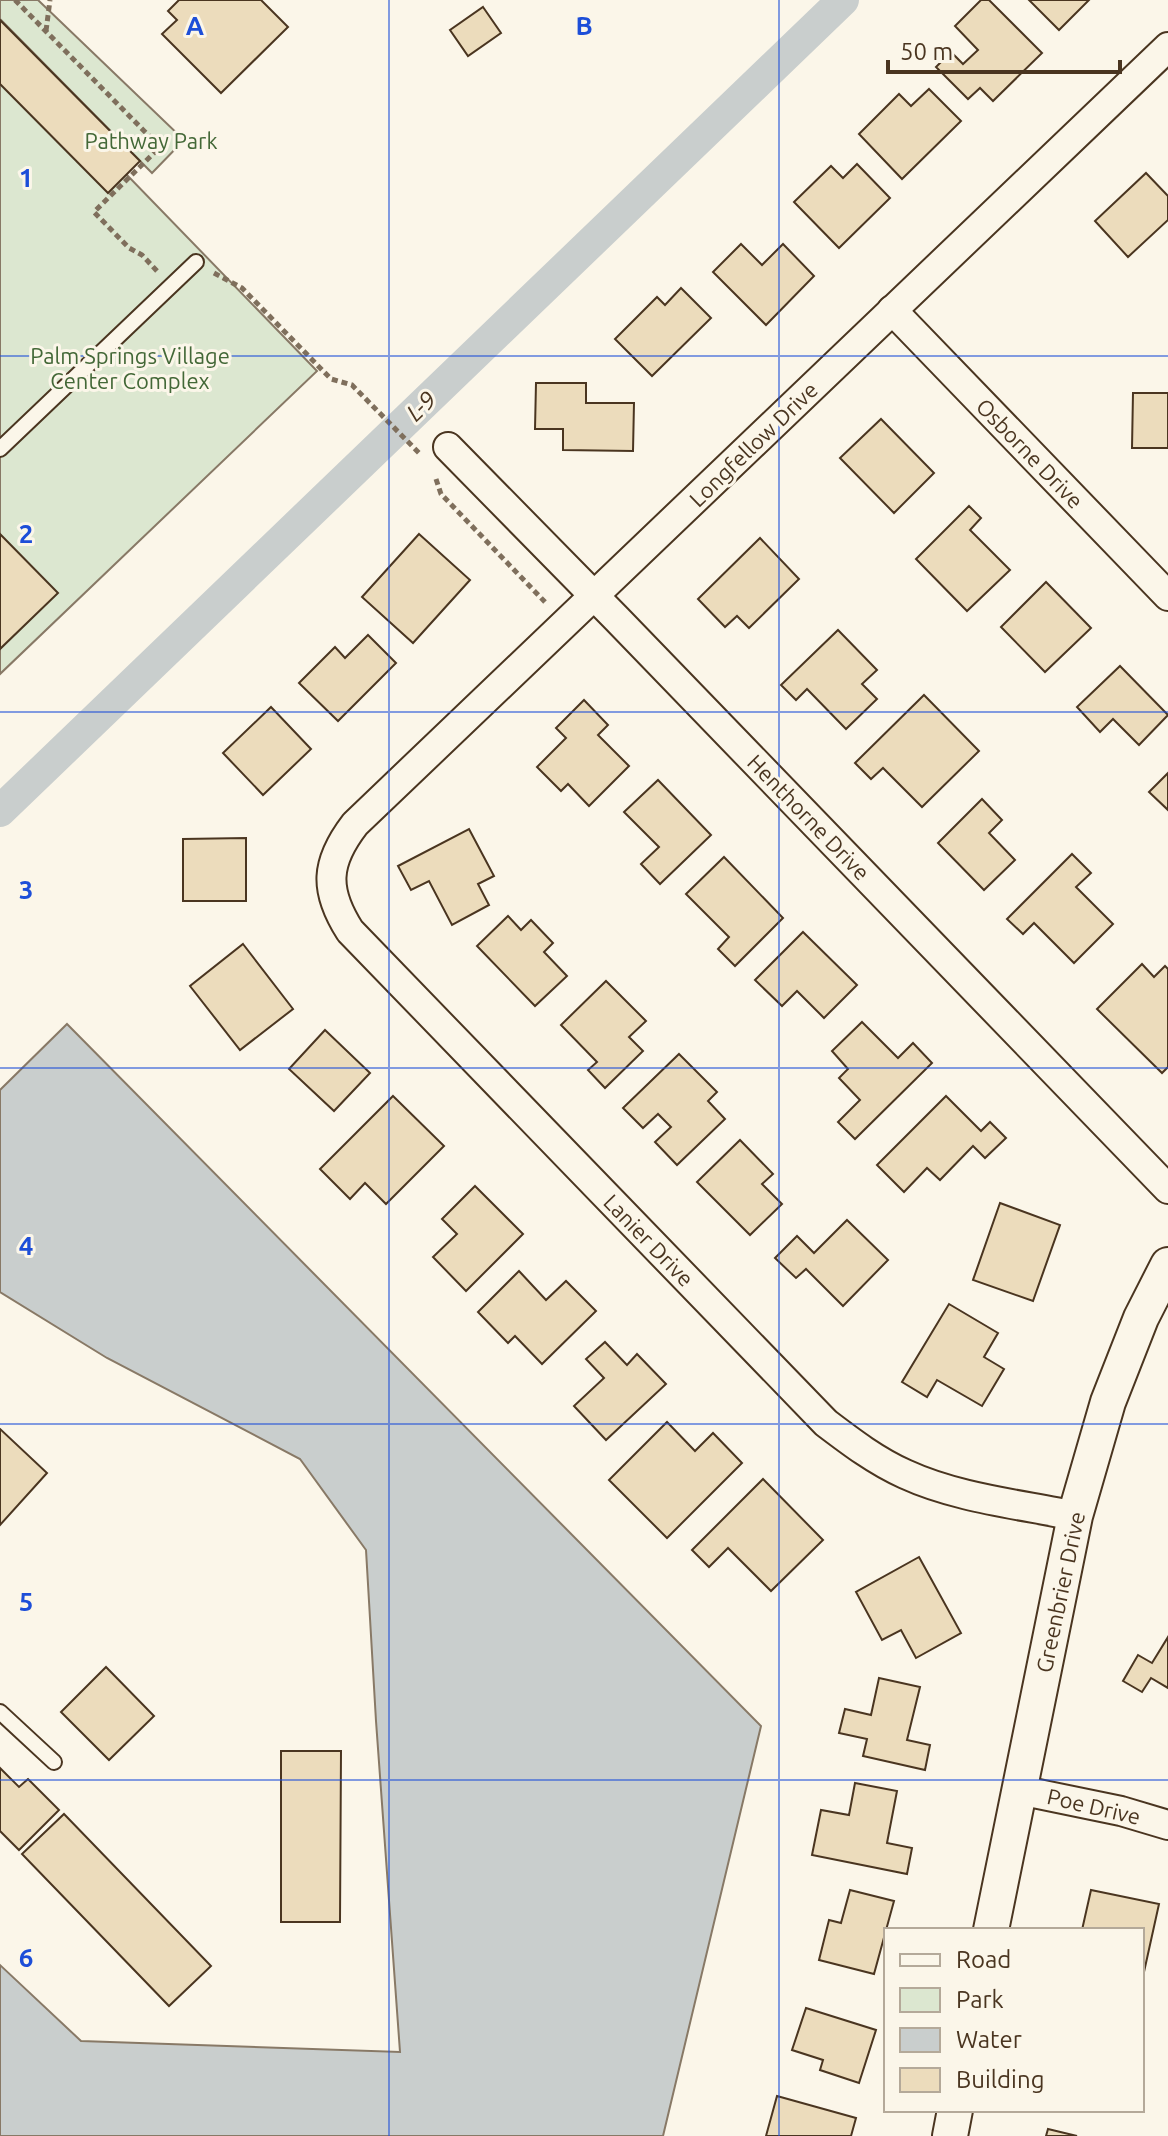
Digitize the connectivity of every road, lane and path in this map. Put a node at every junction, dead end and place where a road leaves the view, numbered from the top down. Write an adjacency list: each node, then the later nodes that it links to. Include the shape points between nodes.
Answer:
1 (15, 0): 3 (path)
2 (50, 0): 3 (path)
3 (46, 32): 6 (path, via 160,147 94,212)
4 (1168, 47): 7 (street, Longfellow Drive)
5 (196, 262): 6 (lane); 9 (path, via 242,288 331,379 352,385 418,451)
6 (171, 287): 8 (lane)
7 (892, 310): 11 (street, Longfellow Drive); 12 (street, Osborne Drive)
8 (2, 443)
9 (436, 452): 11 (street, Henthorne Drive)
10 (433, 473): 13 (path, via 441,494)
11 (594, 595): 13 (street, Longfellow Drive); 15 (street, Henthorne Drive)
12 (1168, 596)
13 (565, 623): 14 (street, Longfellow Drive)
14 (340, 843): 17 (street, Lanier Drive, via 331,889 337,912 350,931 826,1423 905,1474 950,1490)
15 (1168, 1189)
16 (1168, 1265): 17 (street, Greenbrier Drive, via 1108,1402)
17 (1075, 1516): 20 (street, Greenbrier Drive)
18 (0, 1712): 19 (lane)
19 (54, 1762)
20 (1019, 1790): 21 (street, Poe Drive); 22 (street, Greenbrier Drive)
21 (1168, 1825)
22 (991, 1928)
23 (955, 2112): 24 (street)
24 (950, 2136)

